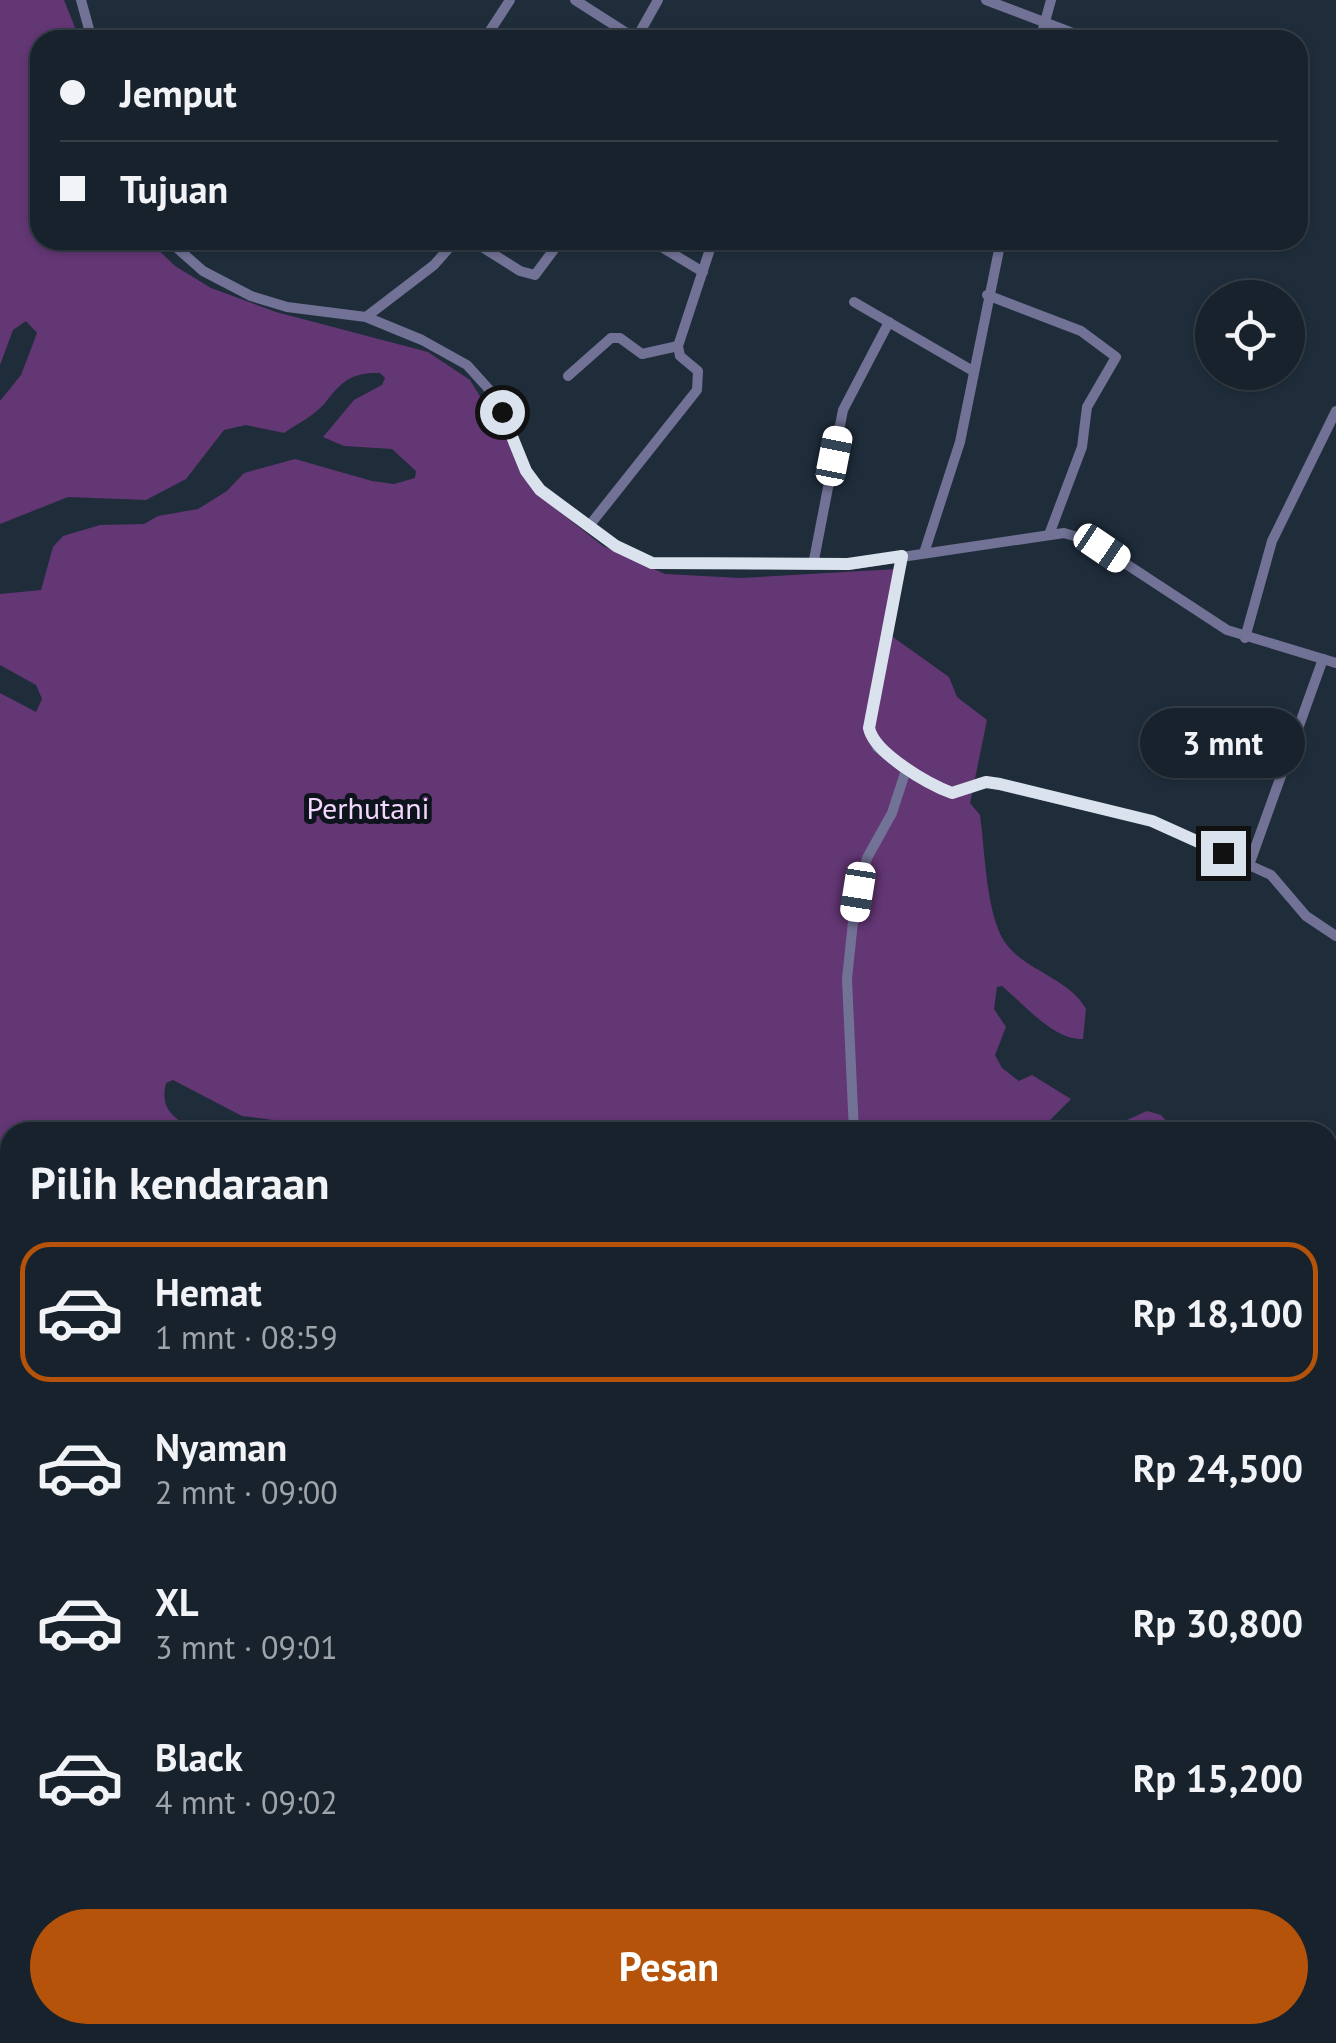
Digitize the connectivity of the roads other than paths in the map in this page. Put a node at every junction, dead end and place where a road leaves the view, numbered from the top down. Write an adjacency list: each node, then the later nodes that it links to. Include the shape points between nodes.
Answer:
1 (81, 0): 8 (street)
2 (510, 0): 9 (street)
3 (575, 0): 10 (street)
4 (658, 0): 11 (street)
5 (986, 0): 7 (street)
6 (1051, 0): 7 (street)
7 (1044, 24): 12 (street); 13 (street)
8 (89, 30)
9 (490, 30)
10 (621, 30)
11 (642, 30)
12 (1042, 30)
13 (1062, 30)
14 (179, 250): 24 (street, via 203,272 251,296)
15 (447, 250): 24 (street)
16 (488, 250): 17 (street, via 530,275 539,273)
17 (554, 250)
18 (667, 250): 21 (street)
19 (710, 250): 21 (street)
20 (996, 250): 22 (street)
21 (703, 272): 26 (street)
22 (987, 294): 27 (street); 31 (street, via 1081,332 1116,358 1088,407 1082,447)
23 (854, 302): 25 (street)
24 (366, 318): 30 (street, via 449,353 483,379 533,480)
25 (889, 322): 27 (street); 34 (street, via 844,410)
26 (678, 346): 28 (street, via 642,354 611,338); 30 (street, via 698,371 697,390)
27 (974, 371): 32 (street, via 960,442)
28 (568, 376)
29 (1336, 412): 35 (street, via 1272,541)
30 (590, 526): 34 (street, via 652,563)
31 (1050, 532): 32 (street); 35 (street, via 1091,540)
32 (925, 550): 33 (street)
33 (902, 556): 34 (street); 38 (street, via 869,728 878,746)
34 (813, 565)
35 (1245, 638): 36 (street)
36 (1323, 659): 37 (street); 39 (street)
37 (1336, 663)
38 (906, 770): 39 (street, via 952,793 986,782 1145,819); 41 (street, via 867,858 854,912 847,979)
39 (1249, 865): 40 (street, via 1276,879 1306,916)
40 (1336, 936)
41 (854, 1122)

